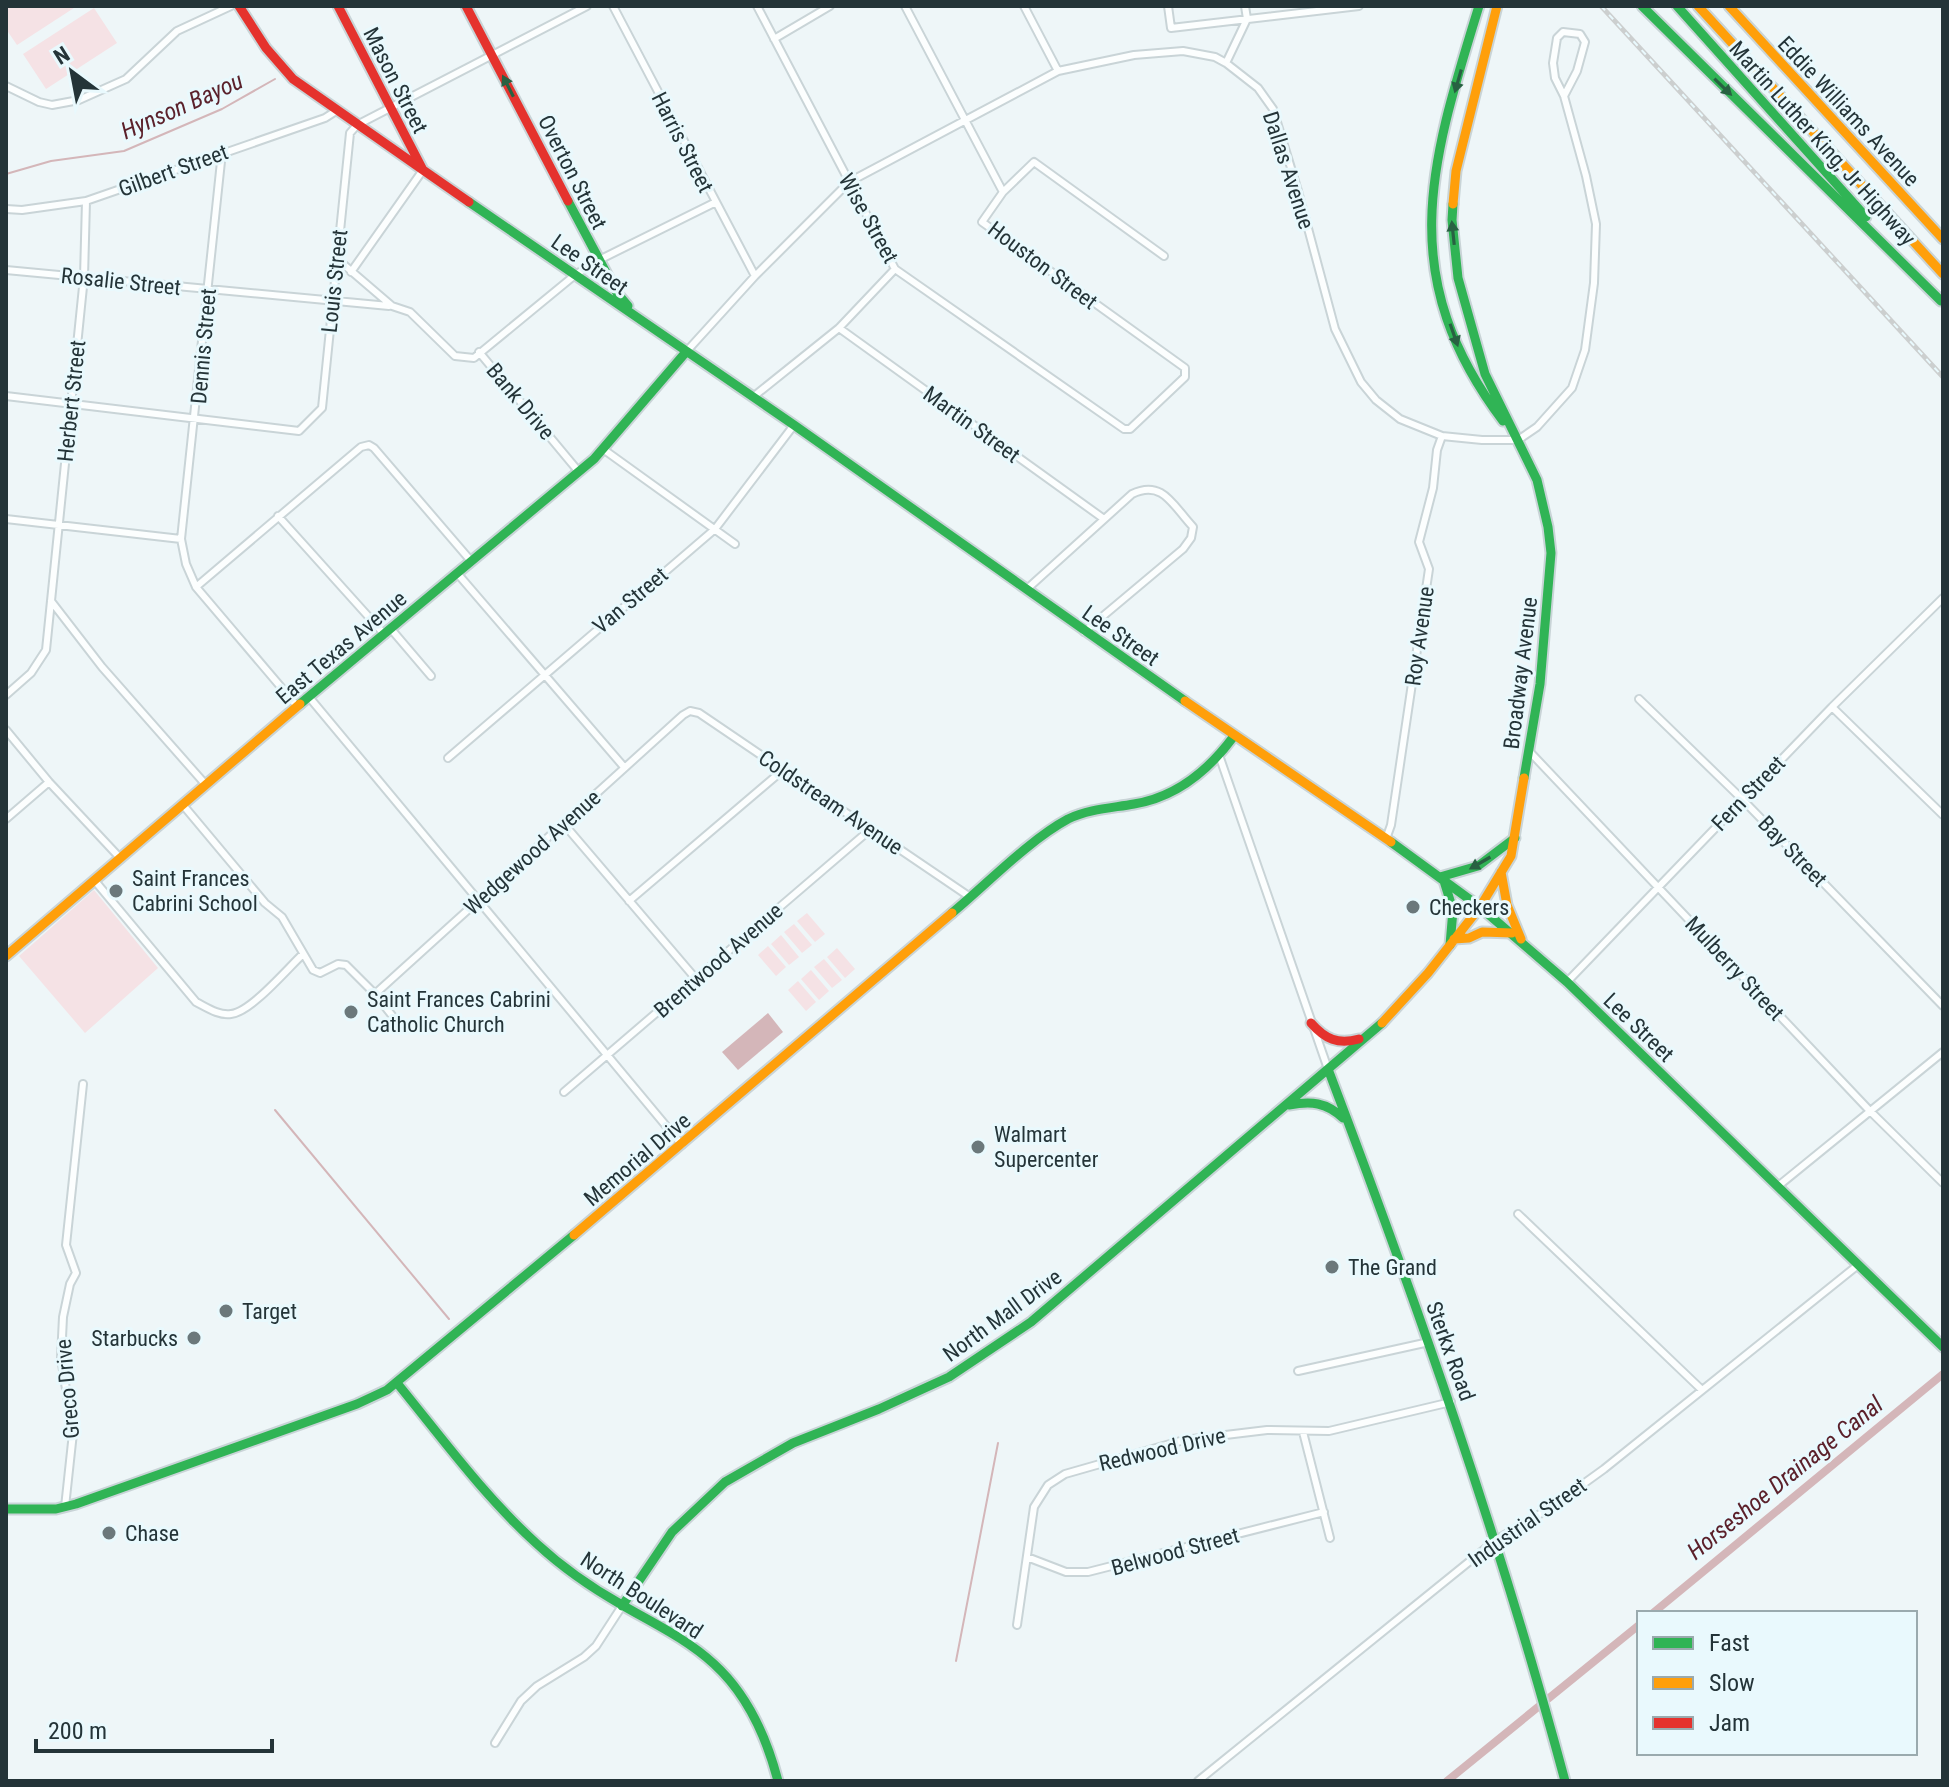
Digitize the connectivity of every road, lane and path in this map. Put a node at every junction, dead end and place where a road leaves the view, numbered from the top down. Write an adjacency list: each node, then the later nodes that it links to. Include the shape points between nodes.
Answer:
1 (231, 6): 26 (street, via 170,36 126,79 79,100 52,105)
2 (239, 6): 29 (main road, Lee Street, via 281,67)
3 (338, 6): 28 (main road, Mason Street)
4 (466, 6): 23 (main road, Overton Street)
5 (587, 6): 23 (street)
6 (613, 6): 37 (street, Harris Street)
7 (757, 6): 22 (street, Wise Street)
8 (830, 6): 22 (street)
9 (905, 6): 30 (street, Houston Street)
10 (1024, 6): 25 (street)
11 (1168, 6): 21 (street, via 1171,28)
12 (1245, 6): 21 (street)
13 (1359, 6): 19 (street)
14 (1479, 6): 65 (main road, Broadway Avenue, one-way to 65, via 1438,158 1430,240 1456,344 1477,387)
15 (1497, 6): 65 (main road, Broadway Avenue, one-way to 15, via 1485,374 1458,278 1452,220 1456,171)
16 (1642, 6): 52 (main road, one-way to 52)
17 (1677, 6): 52 (main road, Martin Luther King, Jr Highway)
18 (1729, 6): 39 (main road, Eddie Williams Avenue)
19 (1333, 8): 21 (street)
20 (1701, 8): 46 (main road, Martin Luther King, Jr Highway)
21 (1247, 19): 24 (street)
22 (774, 39): 34 (street, Wise Street)
23 (493, 55): 28 (street); 42 (main road, Overton Street, one-way to 23)
24 (1226, 63): 25 (street, Dallas Avenue, via 1183,51 1156,52); 64 (street, Dallas Avenue, via 1258,88 1273,109 1335,329 1361,382 1400,419)
25 (1058, 71): 30 (street, Dallas Avenue)
26 (6, 86)
27 (1564, 96): 27 (street, via 1582,56 1585,42 1580,34 1563,32 1557,38 1553,63); 65 (street, via 1596,224 1591,310 1572,388)
28 (390, 109): 31 (street); 33 (main road, Mason Street)
29 (336, 111): 31 (main road, Lee Street); 32 (street, Gilbert Street)
30 (964, 119): 34 (street, Dallas Avenue); 35 (street, Houston Street)
31 (357, 125): 33 (main road, Lee Street); 41 (street, Louis Street, via 350,133)
32 (222, 152): 36 (street, Gilbert Street); 50 (street, Dennis Street)
33 (423, 170): 45 (street); 47 (main road, Lee Street)
34 (849, 182): 43 (street, Wise Street); 48 (street, Dallas Avenue)
35 (1003, 192): 40 (street, via 1034,162); 63 (street, Houston Street, via 982,222 1185,368 1185,377)
36 (86, 201): 38 (street, Gilbert Street); 49 (street, Herbert Street)
37 (714, 203): 42 (street, Bank Drive); 48 (street, Harris Street)
38 (6, 209)
39 (1943, 239)
40 (1164, 256)
41 (336, 258): 45 (street); 51 (street, Louis Street)
42 (599, 260): 47 (street, Bank Drive); 55 (main road, Overton Street, via 623,301)
43 (895, 269): 54 (street); 63 (street, Wise Street)
44 (6, 270): 49 (street, Rosalie Street)
45 (351, 272): 53 (street)
46 (1943, 274)
47 (575, 275): 55 (main road, Lee Street); 56 (street, Bank Drive)
48 (755, 276): 57 (street, Dallas Avenue)
49 (84, 277): 50 (street, Rosalie Street); 60 (street, Herbert Street)
50 (208, 290): 51 (street, Rosalie Street); 61 (street, Dennis Street)
51 (331, 301): 53 (street, Rosalie Street); 61 (street, Louis Street, via 322,408 299,431)
52 (1942, 303)
53 (392, 306): 56 (street, via 410,312 455,356 474,358)
54 (839, 328): 59 (street); 70 (street, Martin Street)
55 (666, 339): 57 (main road, Lee Street)
56 (479, 352): 67 (street, Bank Drive)
57 (686, 352): 59 (main road, Lee Street); 66 (main road, East Texas Avenue)
58 (6, 396): 60 (street)
59 (752, 398): 62 (main road, Lee Street)
60 (71, 404): 61 (street); 71 (street, Herbert Street)
61 (196, 418): 73 (street, Dennis Street)
62 (794, 425): 72 (street, Van Street); 78 (main road, Lee Street)
63 (1124, 429)
64 (1442, 436): 65 (street, Dallas Avenue); 107 (street, Roy Avenue, via 1419,542 1429,569)
65 (1518, 440): 93 (main road, Broadway Avenue, via 1537,480 1551,553)
66 (603, 449): 67 (main road, East Texas Avenue); 72 (street)
67 (579, 472): 75 (main road, East Texas Avenue)
68 (278, 516): 75 (street, via 369,445); 77 (street); 81 (street)
69 (6, 519): 71 (street)
70 (1104, 519): 78 (street); 82 (street, via 1146,487 1159,489 1193,527 1183,549)
71 (58, 527): 73 (street); 80 (street, Herbert Street)
72 (715, 529): 74 (street); 83 (street, Van Street)
73 (181, 539): 77 (street)
74 (735, 544)
75 (471, 561): 76 (main road, East Texas Avenue)
76 (457, 573): 81 (main road, East Texas Avenue); 83 (street)
77 (196, 587): 88 (street)
78 (1027, 589): 82 (main road, Lee Street)
79 (1943, 598): 89 (street, Fern Street)
80 (51, 601): 85 (street, Herbert Street, via 40,663); 99 (street)
81 (388, 632): 84 (street); 86 (main road, East Texas Avenue)
82 (1084, 632): 92 (main road, Lee Street)
83 (544, 674): 94 (street, Van Street); 96 (street)
84 (431, 676)
85 (6, 695)
86 (309, 697): 88 (main road, East Texas Avenue); 114 (street)
87 (1639, 699): 100 (street, Bay Street)
88 (297, 706): 99 (main road, East Texas Avenue)
89 (1832, 707): 100 (street, Fern Street); 102 (street)
90 (690, 711): 96 (street, Wedgewood Avenue); 97 (street, Coldstream Avenue)
91 (6, 730): 98 (street)
92 (1234, 736): 95 (main road, Memorial Drive); 107 (main road, Lee Street)
93 (1529, 751): 106 (main road, Broadway Avenue); 112 (street, Mulberry Street)
94 (448, 758)
95 (1220, 758): 113 (main road, Memorial Drive, via 1161,797 1070,818); 126 (street, Sterkx Road)
96 (624, 767): 104 (street, Wedgewood Avenue)
97 (783, 770): 105 (street, Coldstream Avenue); 115 (street)
98 (49, 782): 103 (street); 108 (street)
99 (206, 786): 101 (main road, East Texas Avenue)
100 (1742, 799): 112 (street, Fern Street); 125 (street, Bay Street)
101 (183, 805): 108 (main road, East Texas Avenue); 120 (street, via 282,917)
102 (1943, 815)
103 (6, 819)
104 (563, 823): 114 (street, Wedgewood Avenue); 115 (street)
105 (872, 828): 113 (street, Coldstream Avenue); 122 (street, Brentwood Avenue)
106 (1515, 838): 109 (main road, Broadway Avenue); 110 (main road, one-way to 110, via 1480,866 1451,871)
107 (1386, 839): 110 (main road, Lee Street)
108 (121, 859): 111 (main road, East Texas Avenue)
109 (1501, 872): 116 (main road, Broadway Avenue); 118 (main road, via 1507,905)
110 (1442, 879): 116 (main road, Lee Street); 119 (main road, via 1453,910)
111 (95, 881): 120 (street, via 196,1002 215,1012 231,1014 246,1008); 121 (main road, East Texas Avenue)
112 (1658, 886): 123 (street, Fern Street); 135 (street, Mulberry Street)
113 (970, 897): 137 (main road, Memorial Drive)
114 (477, 901): 124 (street, Wedgewood Avenue); 130 (street)
115 (629, 901): 122 (street)
116 (1480, 907): 117 (main road, Lee Street); 119 (main road, North Mall Drive)
117 (1512, 933): 118 (main road, Lee Street); 119 (main road, via 1482,932)
118 (1522, 940): 123 (main road, Lee Street)
119 (1452, 942): 128 (main road, North Mall Drive)
120 (303, 954): 124 (street, via 320,973 346,965)
121 (6, 956)
122 (696, 979): 130 (street, Brentwood Avenue)
123 (1567, 982): 139 (main road, Lee Street)
124 (375, 994): 127 (street)
125 (1943, 1006)
126 (1311, 1023): 128 (main road, via 1335,1043); 131 (street, Sterkx Road)
127 (402, 1028)
128 (1366, 1037): 131 (main road, North Mall Drive)
129 (1943, 1052): 135 (street)
130 (606, 1056): 133 (street, Brentwood Avenue); 137 (street)
131 (1328, 1069): 134 (main road, North Mall Drive); 136 (main road, Sterkx Road)
132 (83, 1084): 149 (street, Greco Drive, via 66,1245 76,1273 63,1317 61,1358 73,1433)
133 (564, 1092)
134 (1285, 1106): 136 (main road, via 1321,1102); 155 (main road, North Mall Drive, via 1031,1322 987,1353 936,1383 793,1443 725,1482 672,1532)
135 (1869, 1110): 138 (street, Mulberry Street); 139 (street)
136 (1348, 1124): 142 (main road, Sterkx Road)
137 (682, 1145): 145 (main road, Memorial Drive)
138 (1943, 1183)
139 (1777, 1187): 141 (main road, Lee Street)
140 (1518, 1214): 146 (street)
141 (1858, 1265): 143 (main road, Lee Street); 146 (street, Industrial Street)
142 (1429, 1342): 144 (street); 147 (main road, Sterkx Road)
143 (1943, 1347)
144 (1298, 1371)
145 (397, 1383): 149 (main road, Memorial Drive, via 357,1404); 155 (main road, North Boulevard, via 522,1530)
146 (1702, 1390): 153 (street, Industrial Street, via 1604,1469)
147 (1451, 1402): 148 (street, Redwood Drive, via 1349,1428); 153 (main road, Sterkx Road)
148 (1303, 1432): 151 (street); 154 (street, Redwood Drive, via 1206,1436 1065,1474 1048,1485 1034,1507)
149 (65, 1507): 150 (main road, Memorial Drive)
150 (6, 1509)
151 (1324, 1512): 152 (street); 154 (street, Belwood Street, via 1088,1572 1066,1572)
152 (1330, 1538)
153 (1496, 1540): 159 (street, Industrial Street); 160 (main road, Sterkx Road)
154 (1027, 1557): 156 (street, Redwood Drive)
155 (622, 1606): 157 (street, North Mall Drive, via 596,1646 521,1701); 158 (main road, North Boulevard, via 715,1665 751,1715)
156 (1017, 1625)
157 (495, 1743)
158 (778, 1781)
159 (1198, 1781)
160 (1565, 1781)

